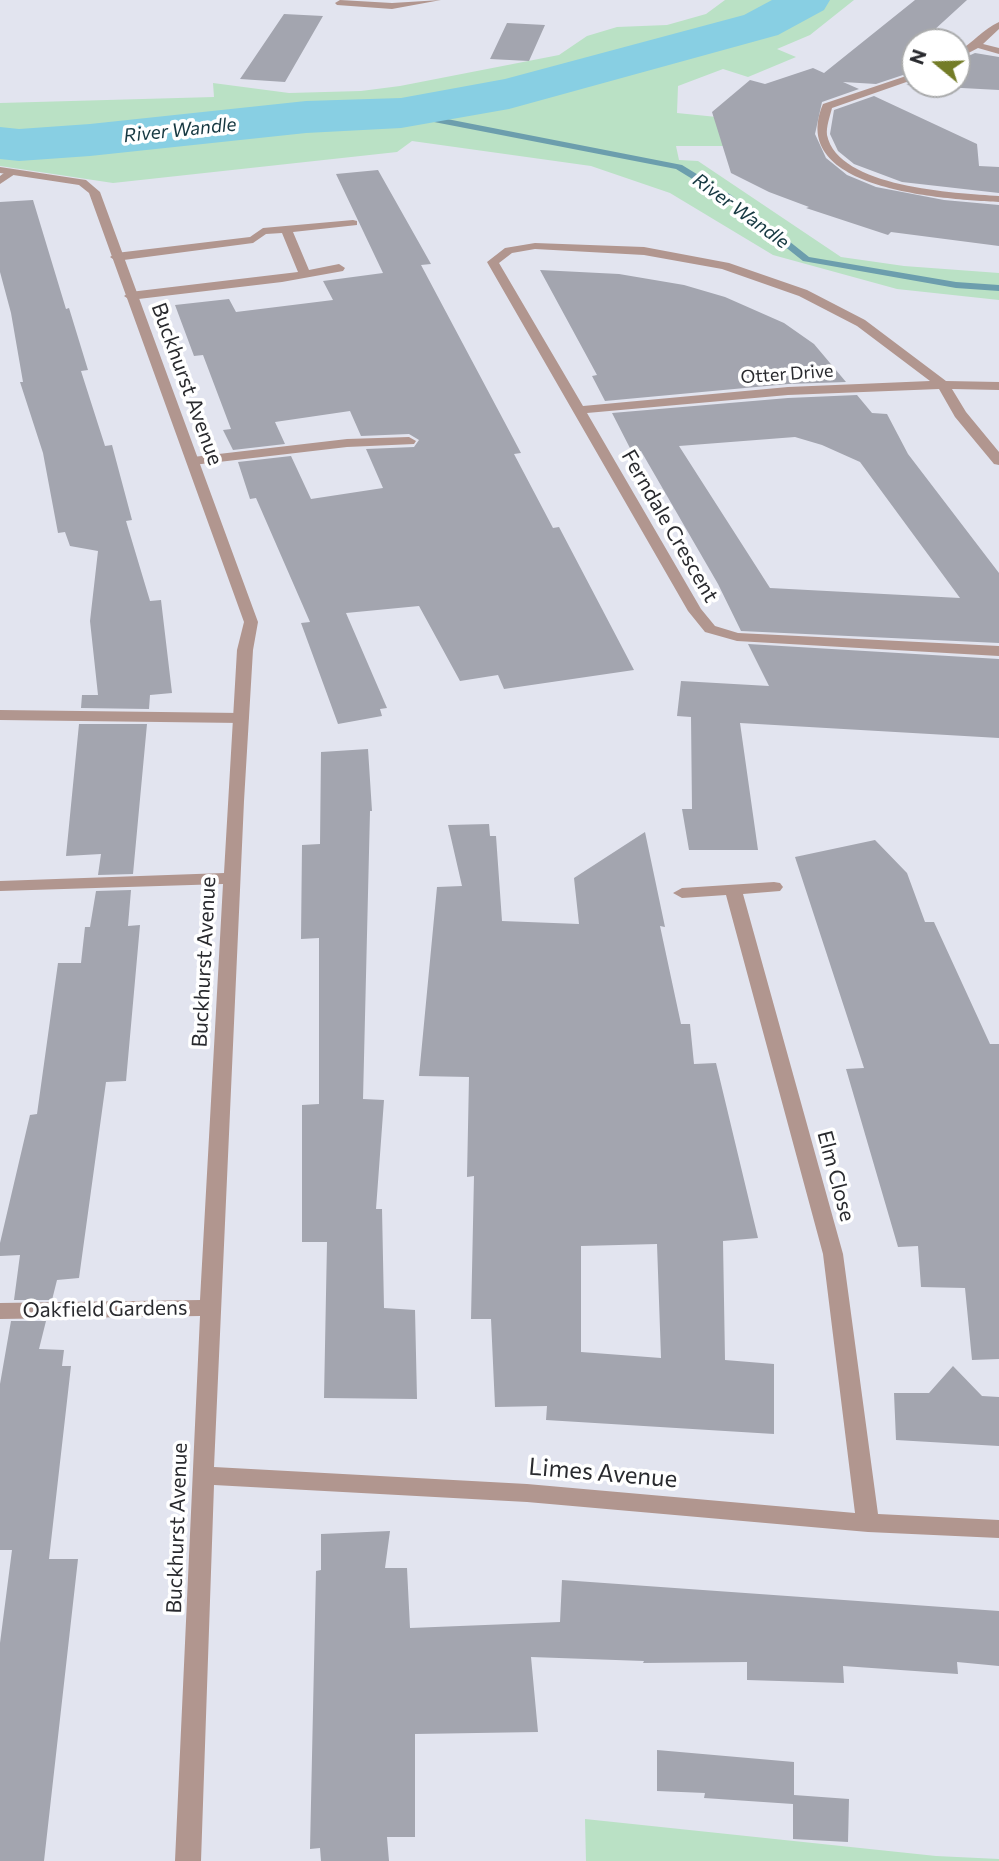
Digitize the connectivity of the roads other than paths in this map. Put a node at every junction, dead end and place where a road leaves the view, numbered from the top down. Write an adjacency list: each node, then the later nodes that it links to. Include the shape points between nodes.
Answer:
1 (436, 0): 2 (street, via 392,6)
2 (340, 3)
3 (999, 25): 4 (street)
4 (977, 45): 5 (street); 6 (street)
5 (971, 48)
6 (999, 51)
7 (901, 81): 9 (street, via 827,106 822,116 829,152 849,169 899,187)
8 (4, 174): 14 (street, Buckhurst Avenue, via 89,186)
9 (999, 200)
10 (330, 209): 12 (street)
11 (353, 223): 12 (street)
12 (333, 225): 13 (street)
13 (286, 229): 14 (street, via 263,232 253,240); 16 (street)
14 (116, 257): 17 (street, Buckhurst Avenue)
15 (339, 268): 16 (street)
16 (304, 273): 17 (street)
17 (130, 296): 22 (street, Buckhurst Avenue)
18 (944, 386): 19 (street, Otter Drive); 20 (street, Otter Drive, via 779,392); 20 (street, Ferndale Crescent, via 861,323 768,279 643,251 571,246 509,250 493,262); 23 (street, via 960,414)
19 (999, 386)
20 (578, 410): 24 (street, Ferndale Crescent, via 695,611 710,629 737,636)
21 (409, 441): 22 (street, via 347,443)
22 (193, 461): 26 (street, Buckhurst Avenue, via 251,622)
23 (999, 461)
24 (999, 651)
25 (0, 715): 26 (street)
26 (241, 718): 27 (street, Buckhurst Avenue)
27 (230, 878): 28 (street); 32 (street, Buckhurst Avenue)
28 (0, 887)
29 (774, 887): 30 (street)
30 (733, 889): 31 (street); 35 (street, Elm Close, via 833,1254)
31 (682, 893)
32 (210, 1308): 33 (street, Oakfield Gardens); 34 (street, Buckhurst Avenue)
33 (0, 1311)
34 (202, 1475): 35 (street, Limes Avenue, via 527,1493); 37 (street, Buckhurst Avenue)
35 (868, 1522): 36 (street, Limes Avenue)
36 (999, 1529)
37 (188, 1861)

